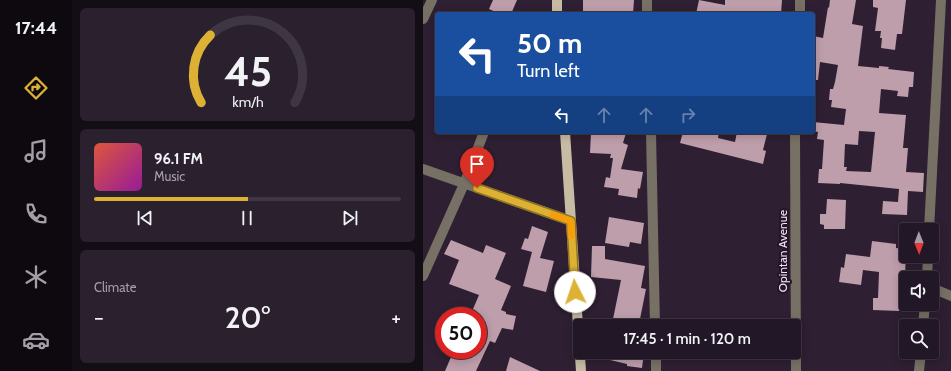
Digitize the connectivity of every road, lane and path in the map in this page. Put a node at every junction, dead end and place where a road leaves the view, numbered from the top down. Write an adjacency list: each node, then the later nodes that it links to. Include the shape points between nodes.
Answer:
1 (432, 0): 9 (street)
2 (557, 0): 6 (main road)
3 (647, 0): 7 (street)
4 (801, 0): 8 (street)
5 (941, 0): 17 (street)
6 (557, 12)
7 (647, 12)
8 (800, 12)
9 (423, 19)
10 (482, 134): 15 (street)
11 (565, 134): 16 (main road)
12 (651, 134): 21 (street)
13 (795, 134): 26 (street, Opintan Avenue)
14 (423, 169): 15 (street)
15 (464, 184): 16 (street); 18 (street)
16 (571, 221): 24 (main road)
17 (929, 223)
18 (423, 276)
19 (939, 291): 20 (street)
20 (951, 296)
21 (655, 319)
22 (656, 359): 25 (street)
23 (920, 359): 27 (street)
24 (581, 371)
25 (656, 371)
26 (796, 371)
27 (919, 371)

